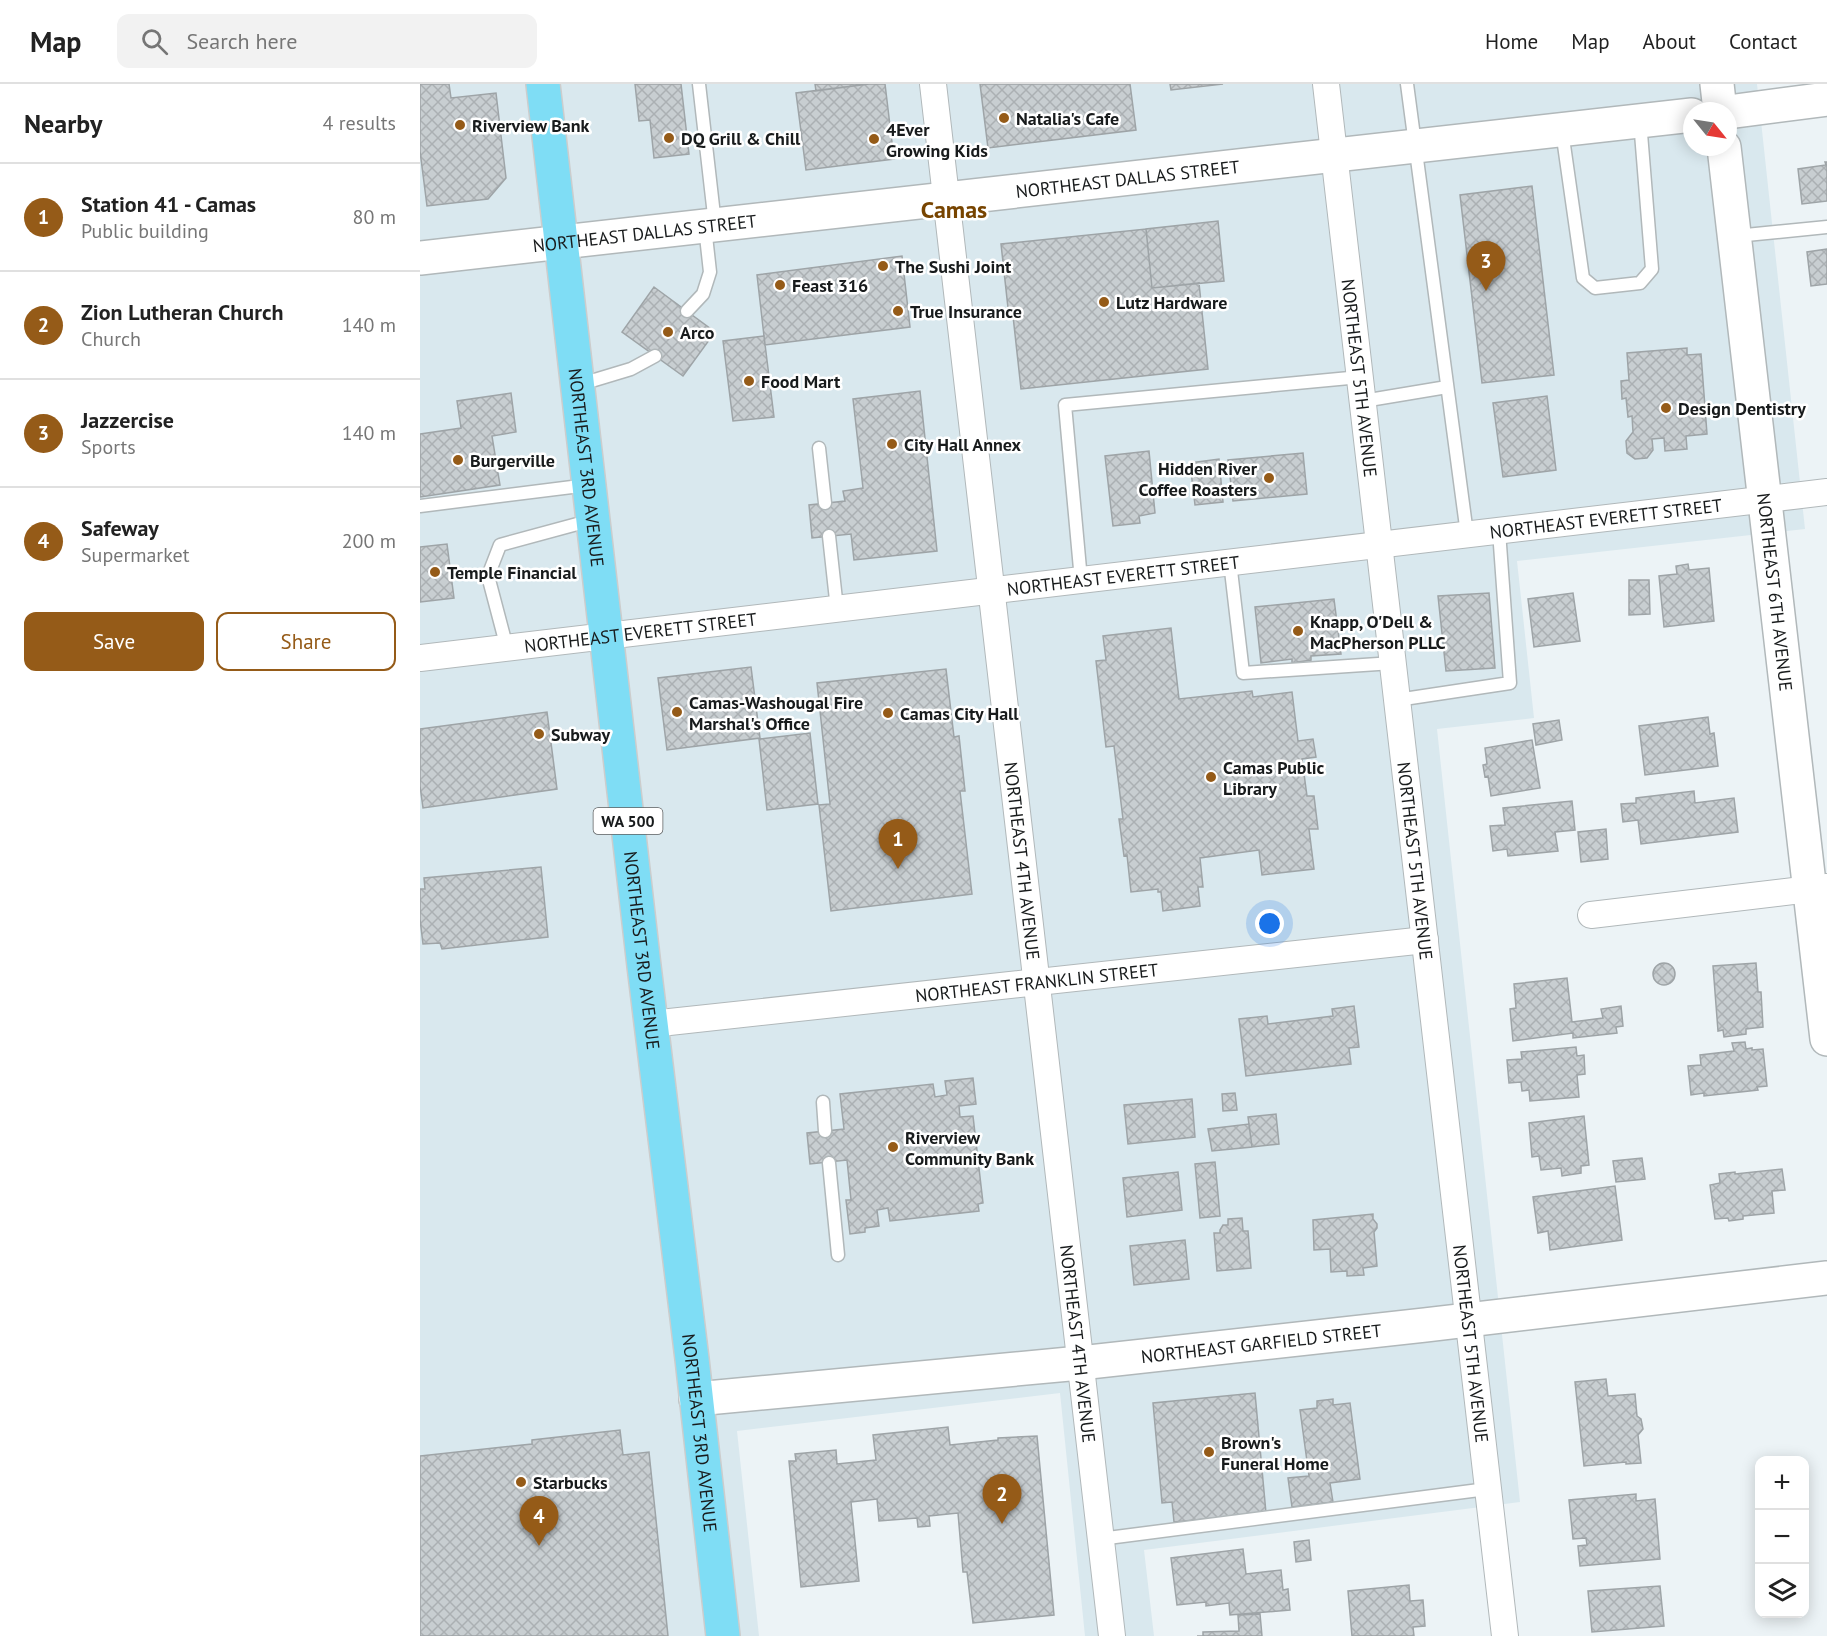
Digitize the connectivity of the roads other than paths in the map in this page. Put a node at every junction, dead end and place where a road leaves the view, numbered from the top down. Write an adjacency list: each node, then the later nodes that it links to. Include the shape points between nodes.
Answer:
1 (543, 84): 20 (main road, NORTHEAST 3RD AVENUE)
2 (699, 84): 17 (lane)
3 (933, 84): 16 (street, NORTHEAST 4TH AVENUE)
4 (1326, 84): 14 (street, NORTHEAST 5TH AVENUE)
5 (1407, 84): 13 (lane)
6 (1717, 84): 8 (street)
7 (1827, 99): 9 (street)
8 (1719, 102)
9 (1737, 110)
10 (1683, 116): 11 (street, NORTHEAST DALLAS STREET)
11 (1640, 121): 12 (street, NORTHEAST DALLAS STREET); 12 (lane, via 1652,269 1640,283 1595,288 1583,278)
12 (1562, 130): 13 (street, NORTHEAST DALLAS STREET)
13 (1414, 147): 14 (street, NORTHEAST DALLAS STREET); 25 (lane)
14 (1335, 156): 16 (street, NORTHEAST DALLAS STREET); 26 (street, NORTHEAST 5TH AVENUE)
15 (1725, 156): 19 (street, NORTHEAST 6TH AVENUE)
16 (947, 199): 17 (street, NORTHEAST DALLAS STREET); 40 (street, NORTHEAST 4TH AVENUE)
17 (710, 226): 20 (street, NORTHEAST DALLAS STREET); 22 (lane, via 710,272 703,294)
18 (1827, 227): 19 (lane)
19 (1735, 236): 30 (street, NORTHEAST 6TH AVENUE)
20 (561, 242): 21 (street, NORTHEAST DALLAS STREET); 24 (main road, NORTHEAST 3RD AVENUE / WA 500)
21 (420, 258)
22 (687, 311)
23 (655, 356): 24 (lane, via 631,369)
24 (577, 385): 28 (main road, NORTHEAST 3RD AVENUE / WA 500)
25 (1447, 387): 26 (lane); 35 (lane)
26 (1361, 389): 37 (street, NORTHEAST 5TH AVENUE); 39 (lane, via 1065,405)
27 (819, 448): 31 (lane)
28 (589, 485): 32 (lane); 33 (main road, NORTHEAST 3RD AVENUE / WA 500)
29 (1827, 492): 30 (street, NORTHEAST EVERETT STREET)
30 (1765, 499): 34 (street, NORTHEAST EVERETT STREET); 47 (street, NORTHEAST 6TH AVENUE)
31 (825, 503)
32 (420, 506)
33 (593, 520): 42 (main road, NORTHEAST 3RD AVENUE / WA 500); 43 (lane, via 500,545 488,576)
34 (1499, 531): 35 (street, NORTHEAST EVERETT STREET); 46 (lane, via 1510,683)
35 (1467, 534): 37 (street, NORTHEAST EVERETT STREET)
36 (829, 536): 41 (lane)
37 (1379, 545): 38 (street, NORTHEAST EVERETT STREET); 45 (street, NORTHEAST 5TH AVENUE)
38 (1230, 562): 39 (street, NORTHEAST EVERETT STREET); 45 (lane, via 1243,674)
39 (1081, 580): 40 (street, NORTHEAST EVERETT STREET)
40 (992, 591): 41 (street, NORTHEAST EVERETT STREET); 50 (street, NORTHEAST 4TH AVENUE)
41 (837, 609): 42 (street, NORTHEAST EVERETT STREET)
42 (606, 636): 43 (street, NORTHEAST EVERETT STREET); 51 (main road, NORTHEAST 3RD AVENUE / WA 500)
43 (507, 648): 44 (street, NORTHEAST EVERETT STREET)
44 (420, 658)
45 (1393, 663): 46 (street, NORTHEAST 5TH AVENUE)
46 (1397, 700): 49 (street, NORTHEAST 5TH AVENUE)
47 (1818, 888): 48 (street); 52 (street, NORTHEAST 6TH AVENUE)
48 (1591, 915)
49 (1425, 940): 50 (street, NORTHEAST FRANKLIN STREET); 58 (street, NORTHEAST 5TH AVENUE)
50 (1037, 982): 51 (street, NORTHEAST FRANKLIN STREET); 59 (street, NORTHEAST 4TH AVENUE)
51 (651, 1024): 60 (main road, NORTHEAST 3RD AVENUE / WA 500)
52 (1827, 1039)
53 (823, 1102): 54 (lane)
54 (825, 1131)
55 (829, 1163): 56 (lane)
56 (838, 1255)
57 (1827, 1278): 58 (street, NORTHEAST GARFIELD STREET)
58 (1467, 1320): 59 (street, NORTHEAST GARFIELD STREET); 61 (street, NORTHEAST 5TH AVENUE)
59 (1080, 1363): 60 (street, NORTHEAST GARFIELD STREET); 62 (street, NORTHEAST 4TH AVENUE)
60 (696, 1399): 63 (main road, NORTHEAST 3RD AVENUE)
61 (1487, 1489): 62 (lane); 65 (street, NORTHEAST 5TH AVENUE)
62 (1100, 1539): 64 (street, NORTHEAST 4TH AVENUE)
63 (723, 1636)
64 (1112, 1636)
65 (1505, 1636)

